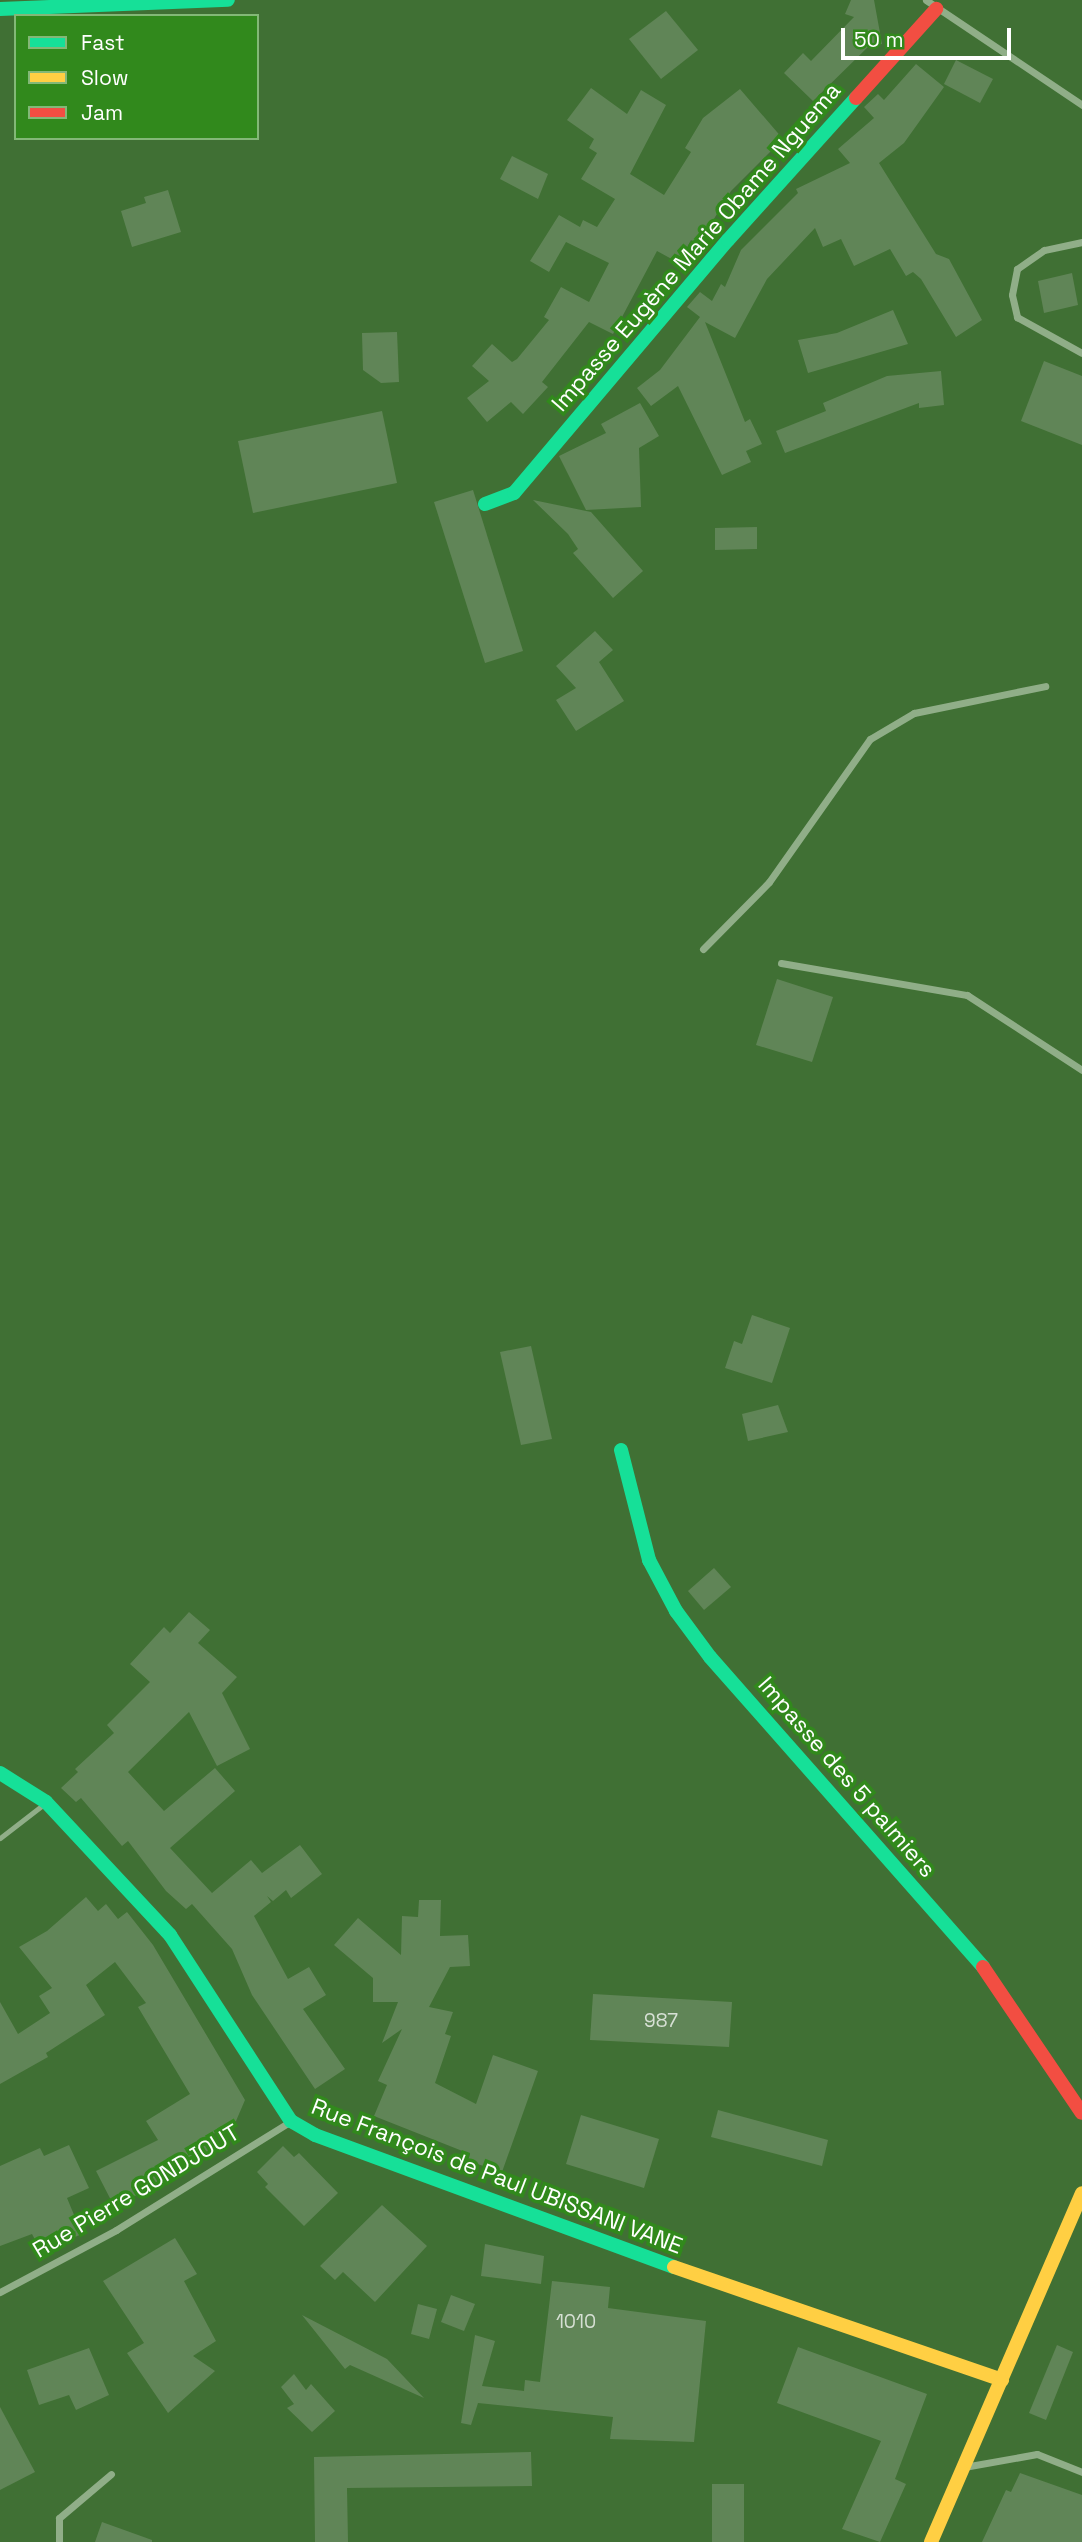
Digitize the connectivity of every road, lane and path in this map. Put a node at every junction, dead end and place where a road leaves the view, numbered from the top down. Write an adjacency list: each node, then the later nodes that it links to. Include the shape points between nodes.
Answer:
1 (19, 0): 2 (street)
2 (67, 0)
3 (226, 0): 5 (street)
4 (931, 5): 6 (street); 9 (street, Impasse Eugène Marie Obame Nguema, via 514,493)
5 (0, 9)
6 (1082, 105)
7 (1082, 242): 8 (street, via 1044,250 1017,269 1012,295 1017,317)
8 (1082, 353)
9 (485, 504)
10 (1045, 685): 11 (street, via 914,713 870,739 769,882)
11 (703, 949)
12 (781, 963): 13 (street, via 967,995)
13 (1082, 1070)
14 (621, 1450): 18 (street, Impasse des 5 palmiers, via 636,1523 676,1611 710,1657 979,1962)
15 (0, 1773): 16 (street, Rue François de Paul UBISSANI VANE)
16 (46, 1802): 17 (lane); 19 (street, Rue François de Paul UBISSANI VANE, via 103,1859 185,1954)
17 (0, 1838)
18 (1082, 2113)
19 (291, 2120): 21 (street, Rue Pierre GONDJOUT, via 117,2230); 22 (street, Rue François de Paul UBISSANI VANE, via 315,2135 566,2230)
20 (1082, 2193): 22 (street)
21 (0, 2292)
22 (1002, 2381): 23 (street)
23 (964, 2467): 24 (street, via 1037,2454); 27 (street)
24 (1082, 2472)
25 (111, 2474): 26 (street, via 59,2518)
26 (59, 2542)
27 (931, 2542)

